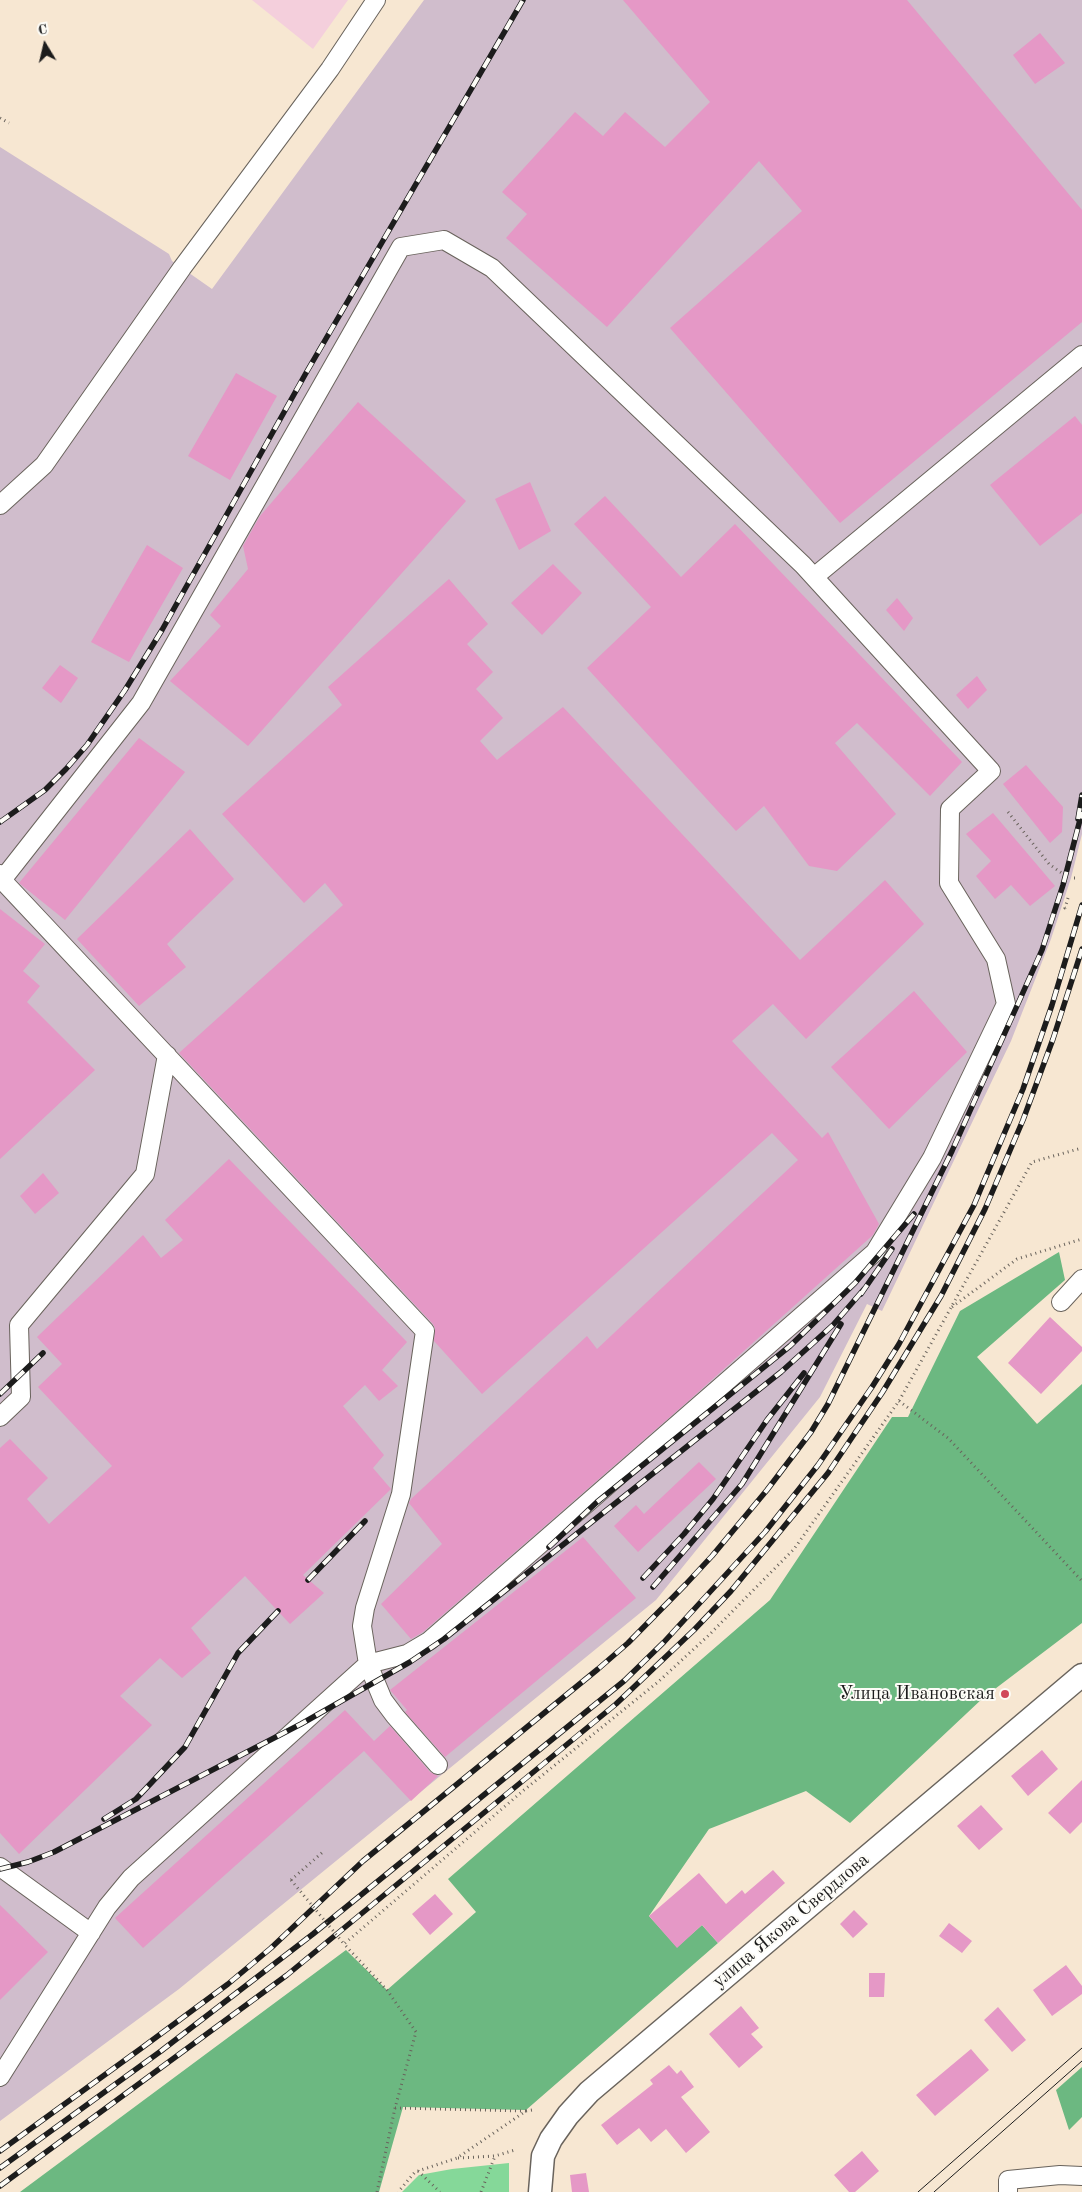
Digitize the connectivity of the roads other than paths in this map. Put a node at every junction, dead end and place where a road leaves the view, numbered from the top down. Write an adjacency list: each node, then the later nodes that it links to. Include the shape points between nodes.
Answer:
1 (376, 0): 3 (street, via 330,69 182,268 44,465)
2 (1082, 355): 4 (street)
3 (0, 505)
4 (814, 577): 5 (street, via 492,268 444,240 401,247 141,703); 10 (street, via 991,772 950,809 948,883 996,959 1006,1004 932,1158 874,1252 429,1641 407,1654)
5 (1, 877): 6 (street)
6 (167, 1055): 9 (street, via 145,1174 19,1325 21,1396); 10 (street, via 425,1331 401,1494 365,1608 362,1626)
7 (1082, 1279): 8 (street)
8 (1061, 1302)
9 (0, 1417)
10 (368, 1664): 12 (street, via 391,1711); 14 (street, via 131,1878)
11 (1082, 1675): 17 (main road, улица Якова Свердлова, via 589,2092 551,2139 543,2156)
12 (438, 1764)
13 (0, 1867): 14 (street)
14 (90, 1933): 15 (street)
15 (0, 2077)
16 (1082, 2176): 18 (street, via 1008,2180)
17 (540, 2192)
18 (1008, 2192)

